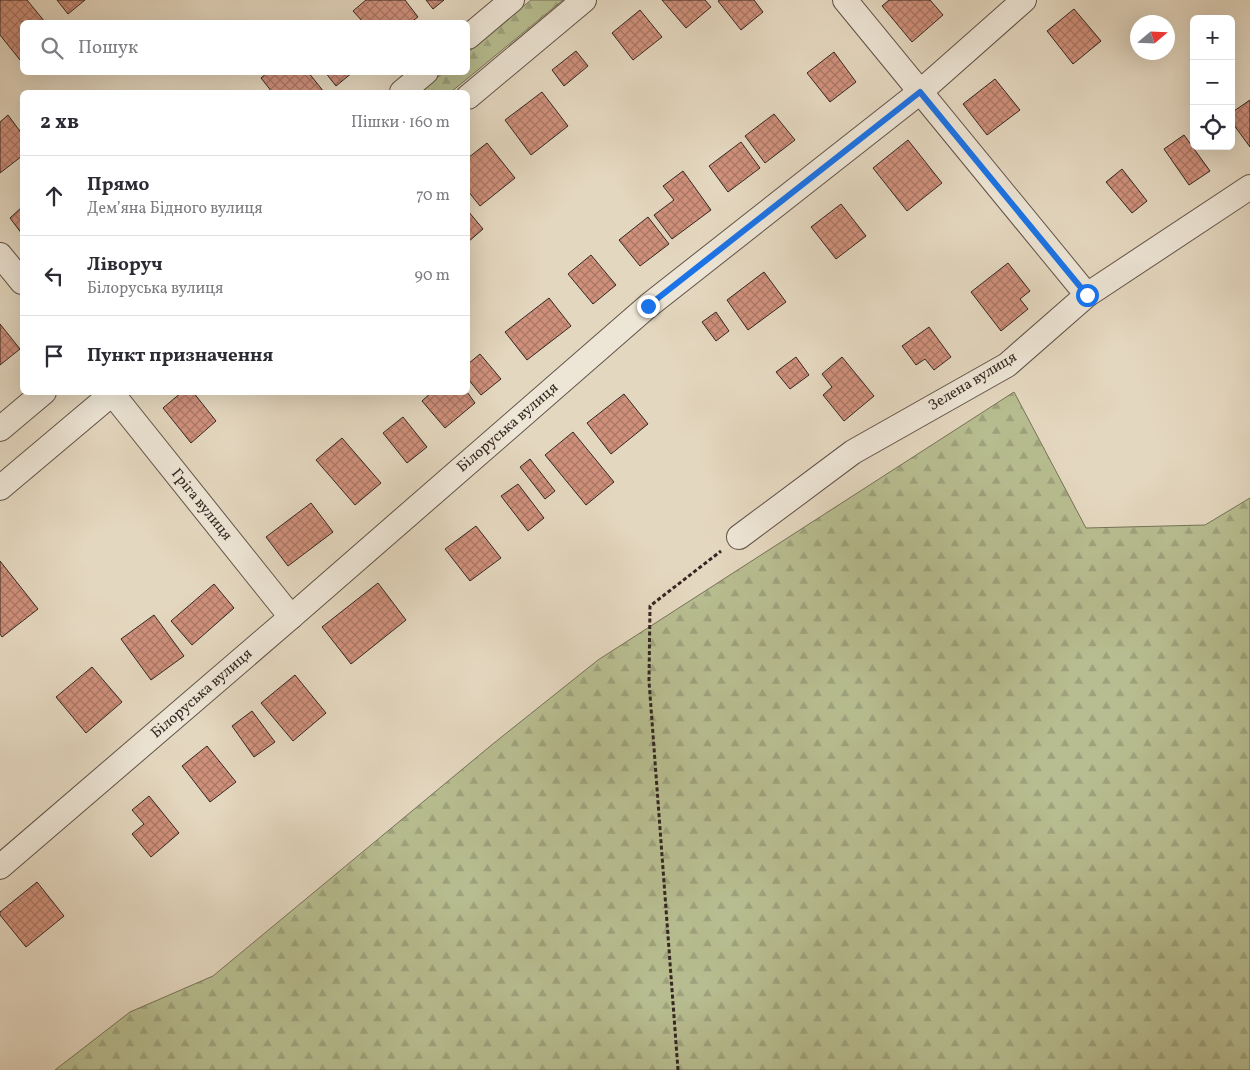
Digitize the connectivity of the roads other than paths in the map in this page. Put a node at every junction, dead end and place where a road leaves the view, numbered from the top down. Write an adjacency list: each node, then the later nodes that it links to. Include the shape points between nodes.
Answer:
1 (512, 0): 5 (street)
2 (584, 0): 9 (street)
3 (845, 0): 8 (street)
4 (1024, 0): 8 (street, Білоруська вулиця)
5 (470, 36)
6 (422, 75): 7 (street)
7 (404, 90)
8 (920, 92): 13 (street); 20 (street, Білоруська вулиця, via 648,306)
9 (470, 95)
10 (1250, 187): 13 (street, Зелена вулиця)
11 (0, 255): 12 (street)
12 (20, 280)
13 (1087, 295): 19 (street, Зелена вулиця, via 1007,365 853,452)
14 (40, 395): 17 (street)
15 (111, 395): 18 (street)
16 (115, 395): 20 (street, Гріга вулиця)
17 (0, 429)
18 (0, 488)
19 (739, 537)
20 (291, 617): 21 (street, Білоруська вулиця)
21 (0, 867)

